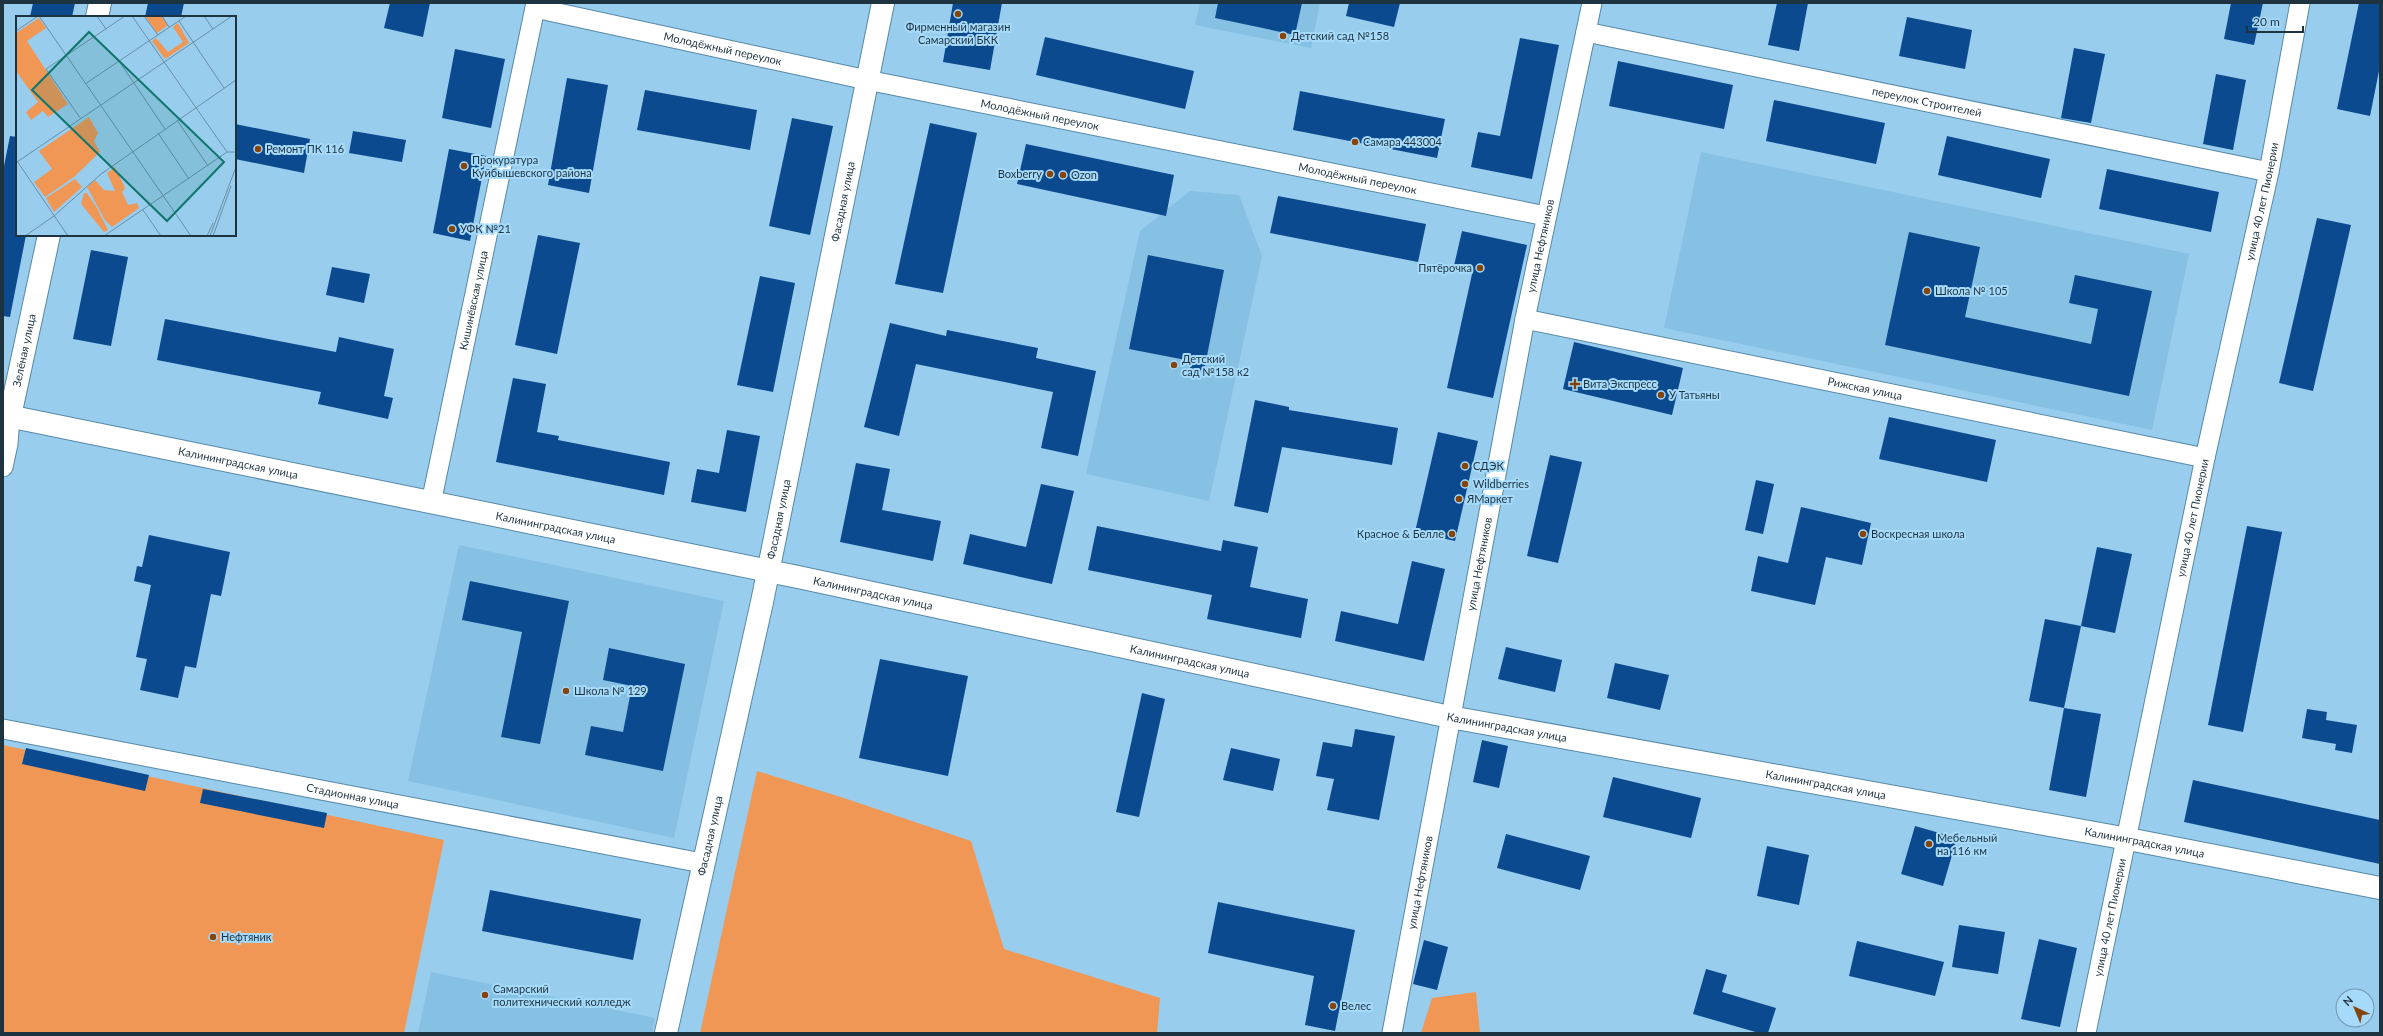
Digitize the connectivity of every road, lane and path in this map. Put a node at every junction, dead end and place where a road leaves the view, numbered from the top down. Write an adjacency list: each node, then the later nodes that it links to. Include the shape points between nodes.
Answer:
1 (100, 3): 6 (street)
2 (883, 3): 8 (street, Фасадная улица)
3 (1592, 3): 7 (street, улица Нефтяников)
4 (2300, 3): 9 (street, улица 40 лет Пионерии)
5 (535, 5): 8 (street, Молодёжный переулок); 16 (street, Кишинёвская улица)
6 (97, 16)
7 (1586, 32): 9 (street, переулок Строителей); 10 (street, улица Нефтяников)
8 (867, 80): 10 (street, Молодёжный переулок); 17 (street, Фасадная улица)
9 (2268, 172): 14 (street, улица 40 лет Пионерии)
10 (1546, 216): 12 (street, улица Нефтяников)
11 (49, 236): 13 (street, Зелёная улица)
12 (1525, 319): 14 (street, Рижская улица); 18 (street, улица Нефтяников)
13 (6, 415): 15 (street, Зелёная улица, via 8,444); 16 (street, Калининградская улица)
14 (2205, 458): 20 (street, улица 40 лет Пионерии)
15 (3, 467)
16 (430, 503): 17 (street, Калининградская улица)
17 (768, 571): 18 (street, Калининградская улица); 21 (street, Фасадная улица)
18 (1450, 717): 20 (street, Калининградская улица); 24 (street, улица Нефтяников)
19 (3, 729): 21 (street, Стадионная улица)
20 (2128, 839): 22 (street, Калининградская улица); 25 (street, улица 40 лет Пионерии)
21 (702, 863): 23 (street, Фасадная улица)
22 (2380, 888)
23 (666, 1033)
24 (1392, 1033)
25 (2086, 1033)

